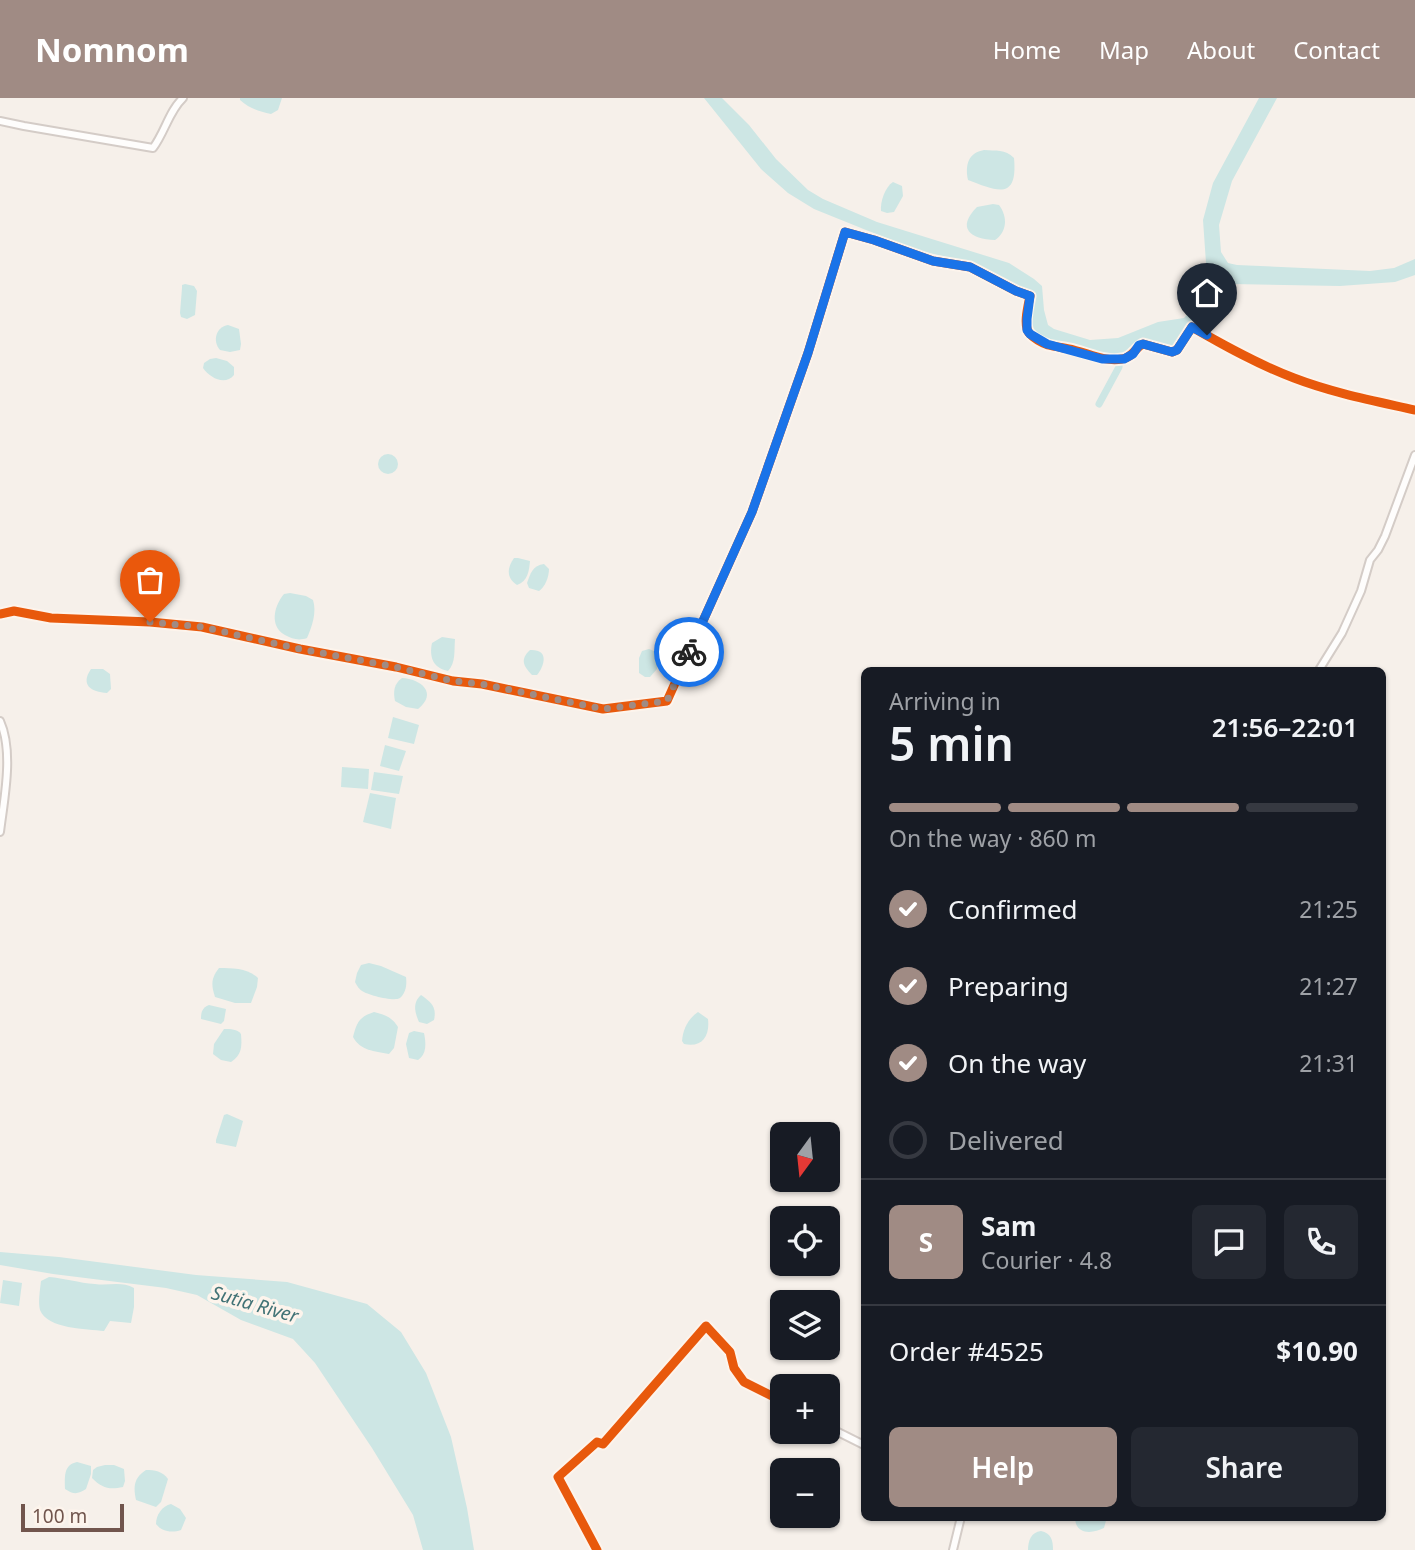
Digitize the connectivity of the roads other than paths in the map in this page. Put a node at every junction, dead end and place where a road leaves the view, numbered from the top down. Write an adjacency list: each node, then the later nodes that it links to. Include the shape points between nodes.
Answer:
1 (183, 98): 2 (street, via 153,148)
2 (0, 121)
3 (1415, 410): 5 (street, via 1294,379 1192,327 1177,350 1143,344 1124,359 1102,359 1047,344 1027,330 1030,296 970,267 933,261 845,232 752,512 667,701 603,709 202,627 51,618 14,611)
4 (1415, 455): 6 (street, via 1361,591)
5 (0, 614)
6 (1321, 667)
7 (0, 720): 8 (street, via 7,769)
8 (0, 832)
9 (770, 1395): 13 (street, via 744,1382 730,1352 706,1326 603,1444 597,1442 558,1477)
10 (840, 1433): 11 (street)
11 (861, 1444)
12 (960, 1521): 14 (street)
13 (597, 1550)
14 (953, 1550)

